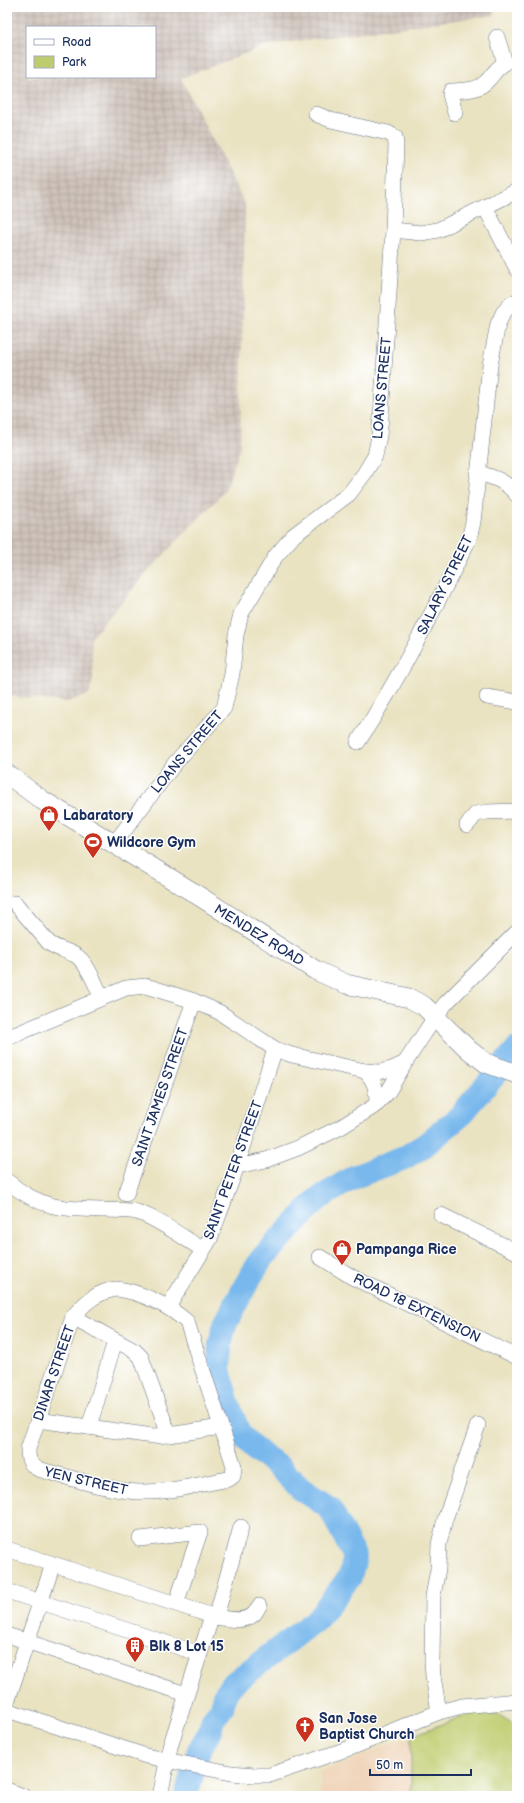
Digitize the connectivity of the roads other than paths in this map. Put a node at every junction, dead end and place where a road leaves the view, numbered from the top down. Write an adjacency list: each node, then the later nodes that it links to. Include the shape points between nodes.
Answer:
1 (497, 37): 2 (street)
2 (511, 66): 3 (street, via 496,68 486,83 475,89 451,91)
3 (455, 113)
4 (316, 114): 7 (street, LOANS STREET, via 395,137)
5 (517, 191): 6 (street)
6 (485, 207): 7 (street, via 433,232); 8 (street)
7 (393, 230): 18 (street, LOANS STREET, via 379,436 375,456 348,494 294,535 275,557 241,614 224,708 175,763)
8 (517, 269)
9 (517, 301): 10 (street, SALARY STREET, via 503,313 498,324 490,365)
10 (477, 473): 11 (street, via 498,478); 14 (street, SALARY STREET, via 469,539 420,638)
11 (517, 495)
12 (487, 697): 13 (street)
13 (517, 702)
14 (358, 742)
15 (7, 774): 18 (street, MENDEZ ROAD, via 42,800)
16 (517, 811): 17 (street, via 487,812)
17 (471, 816)
18 (114, 844): 23 (street, MENDEZ ROAD, via 329,977 346,984 409,998)
19 (15, 903): 21 (street, via 49,943 82,960)
20 (517, 932): 23 (street)
21 (102, 998): 22 (street, via 126,988 146,986); 24 (street)
22 (194, 1001): 25 (street, via 219,1012); 32 (street, SAINT JAMES STREET)
23 (435, 1016): 26 (street); 28 (street, MENDEZ ROAD, via 468,1050 486,1063)
24 (7, 1038)
25 (275, 1049): 27 (street); 30 (street, SAINT PETER STREET)
26 (405, 1063): 27 (street, via 392,1070); 29 (street, via 388,1092)
27 (365, 1071): 29 (street, via 373,1079 377,1091)
28 (517, 1074)
29 (377, 1104): 30 (street, via 341,1127 298,1148 266,1160)
30 (237, 1166): 34 (street, SAINT PETER STREET, via 210,1239)
31 (7, 1181): 34 (street, via 46,1205 69,1209 124,1210 146,1215)
32 (126, 1194)
33 (441, 1215): 35 (street)
34 (203, 1250): 37 (street, SAINT PETER STREET)
35 (517, 1252)
36 (320, 1257): 40 (street, ROAD 18 EXTENSION, via 352,1276)
37 (168, 1307): 38 (street, DINAR STREET, via 116,1289 94,1296 83,1304); 44 (street, DINAR STREET, via 187,1322)
38 (73, 1317): 39 (street); 41 (street, DINAR STREET)
39 (115, 1341): 43 (street); 45 (street, via 141,1357)
40 (517, 1357)
41 (38, 1420): 43 (street); 46 (street, DINAR STREET, via 28,1449)
42 (478, 1425): 63 (street, via 445,1519 439,1544 433,1596 432,1661)
43 (89, 1427): 45 (street, via 153,1436)
44 (221, 1427): 45 (street); 46 (street, YEN STREET, via 234,1466 233,1476 229,1479 154,1492 139,1492 38,1470)
45 (169, 1435)
46 (31, 1465)
47 (241, 1527): 55 (street)
48 (140, 1539): 53 (street, via 200,1532)
49 (7, 1549): 50 (street)
50 (53, 1564): 52 (street); 53 (street)
51 (7, 1591): 52 (street)
52 (41, 1602): 57 (street); 58 (street)
53 (176, 1604): 55 (street)
54 (259, 1606): 55 (street, via 254,1614 248,1617 230,1620)
55 (214, 1616): 58 (street)
56 (7, 1635): 57 (street)
57 (27, 1642): 59 (street); 61 (street)
58 (200, 1654): 59 (street)
59 (186, 1694): 64 (street)
60 (517, 1701): 63 (street, via 462,1706)
61 (7, 1702)
62 (7, 1710): 64 (street, via 123,1749)
63 (439, 1712): 64 (street, via 350,1748 270,1775 254,1776)
64 (173, 1761): 67 (street)
65 (7, 1790): 66 (street)
66 (23, 1796)
67 (160, 1796)

